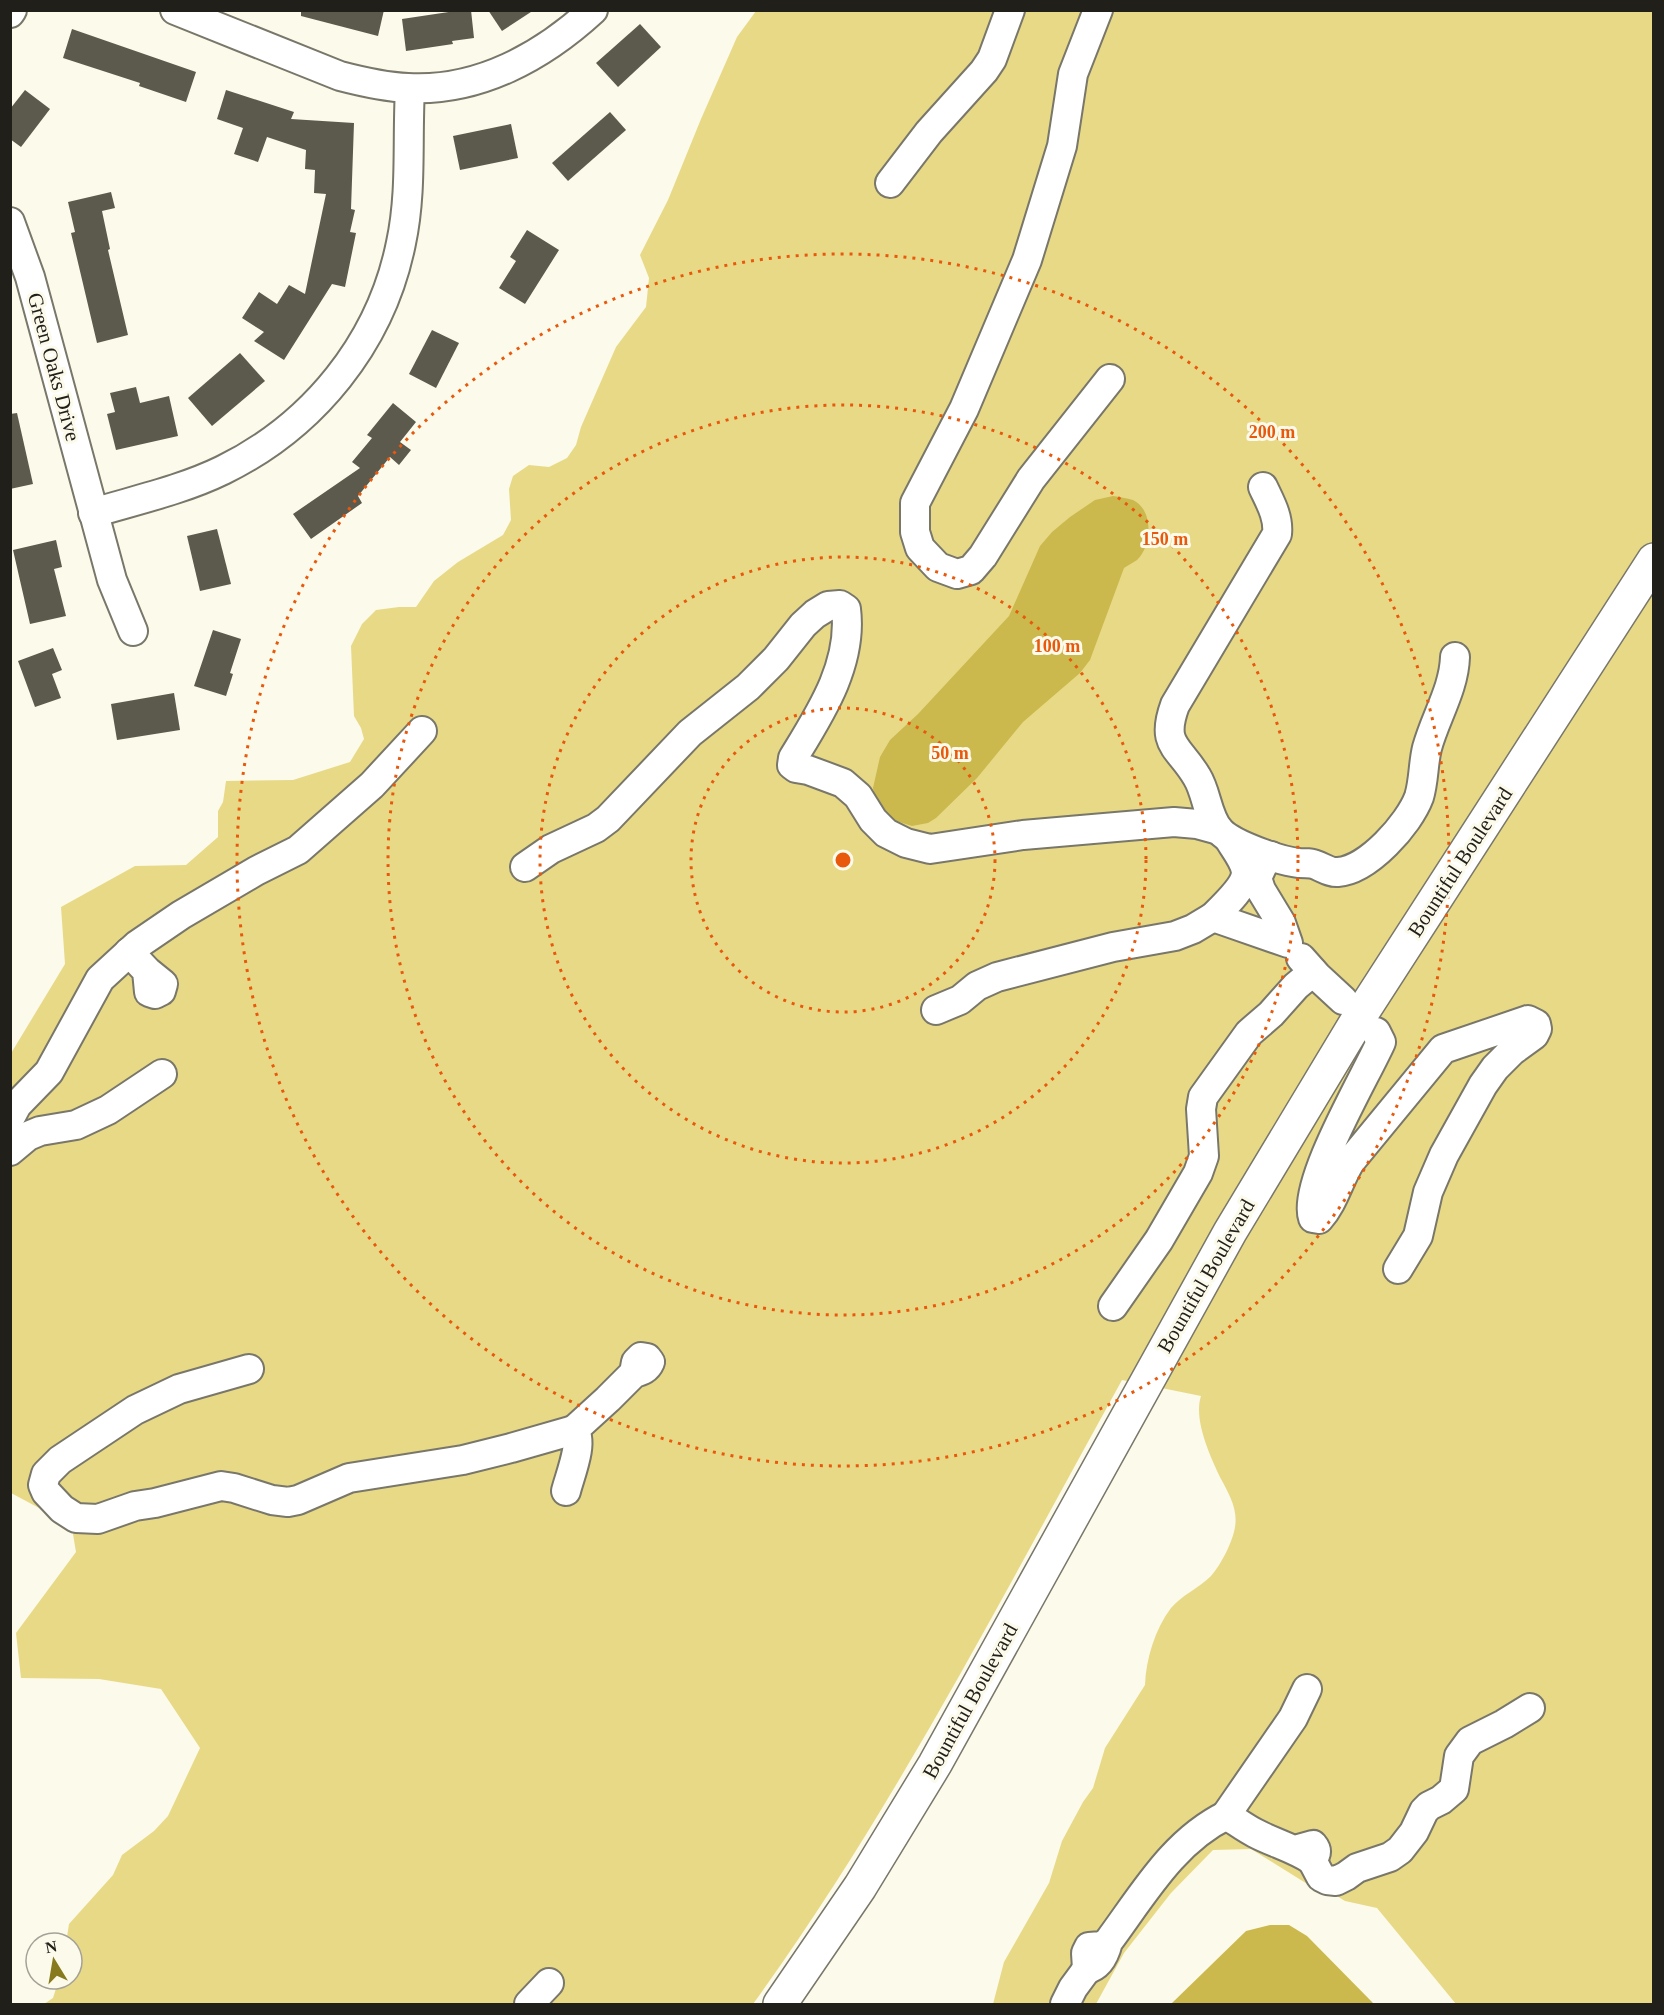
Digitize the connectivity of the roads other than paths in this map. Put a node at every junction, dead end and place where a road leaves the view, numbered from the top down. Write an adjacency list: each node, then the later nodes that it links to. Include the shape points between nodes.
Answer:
1 (175, 10): 5 (street, via 340,76)
2 (593, 10): 5 (street, via 568,33 508,69 475,80)
3 (1010, 10): 6 (street, via 984,71)
4 (1098, 10): 8 (street, via 1072,74 1062,146 1027,260 964,409 915,503 915,532 920,548 938,567 957,574 971,570 1031,478)
5 (410, 89): 10 (street, via 408,195 402,243 375,319 345,369 304,416 251,455 189,483)
6 (890, 183)
7 (10, 222): 10 (street, Green Oaks Drive, via 30,277)
8 (1110, 379)
9 (1263, 487): 15 (street, via 1275,514 1277,534 1175,705 1169,722 1169,736 1175,749 1197,776 1212,818)
10 (93, 513): 12 (street, Green Oaks Drive, via 112,580)
11 (1653, 560): 38 (main road, Bountiful Boulevard, via 1360,1016 1265,1173 935,1764 860,1887)
12 (133, 631)
13 (1455, 657): 16 (street, via 1455,672 1426,751 1418,799 1401,827 1378,851 1351,869 1336,873)
14 (422, 731): 25 (street, via 372,784 298,850 181,915 138,962 100,979 49,1072 17,1105)
15 (1224, 834): 16 (street); 17 (street, via 1197,824 1174,822 1023,835 930,849 906,843 886,832 843,783 792,765 833,686 845,653 848,621 846,609 840,605 828,606 803,625 748,687 690,734 608,819); 18 (street, via 1246,873 1244,881)
16 (1271, 856): 19 (street, via 1257,878)
17 (525, 867)
18 (1213, 917): 19 (street); 22 (street, via 1175,936 997,977)
19 (1288, 943): 20 (street)
20 (1313, 972): 21 (street); 28 (street, via 1249,1033 1203,1097 1204,1156 1198,1173 1159,1240)
21 (1343, 1000)
22 (936, 1010)
23 (1376, 1032): 27 (street, via 1381,1042 1327,1150 1314,1193 1313,1218 1319,1219 1326,1210 1350,1162 1443,1049 1528,1020 1537,1029 1495,1068 1484,1085 1444,1155 1428,1192 1418,1236)
24 (162, 1074): 26 (street, via 108,1110 76,1125 28,1136)
25 (10, 1118)
26 (10, 1151)
27 (1398, 1269)
28 (1113, 1306)
29 (249, 1369): 31 (street, via 179,1389 135,1410 60,1460 46,1474 46,1492 76,1518 98,1519 221,1486 288,1502 349,1478 463,1460)
30 (634, 1373): 31 (street)
31 (574, 1430): 32 (street, via 578,1446)
32 (566, 1491)
33 (1306, 1689): 35 (street, via 1293,1718)
34 (1530, 1708): 35 (street, via 1470,1741 1459,1756 1454,1789 1424,1811 1400,1850 1336,1881 1321,1877 1304,1855 1255,1833)
35 (1227, 1815): 39 (street, via 1175,1851 1108,1942 1101,1960 1087,1969)
36 (549, 1983): 37 (street)
37 (529, 2004)
38 (780, 2004)
39 (1065, 2004)

